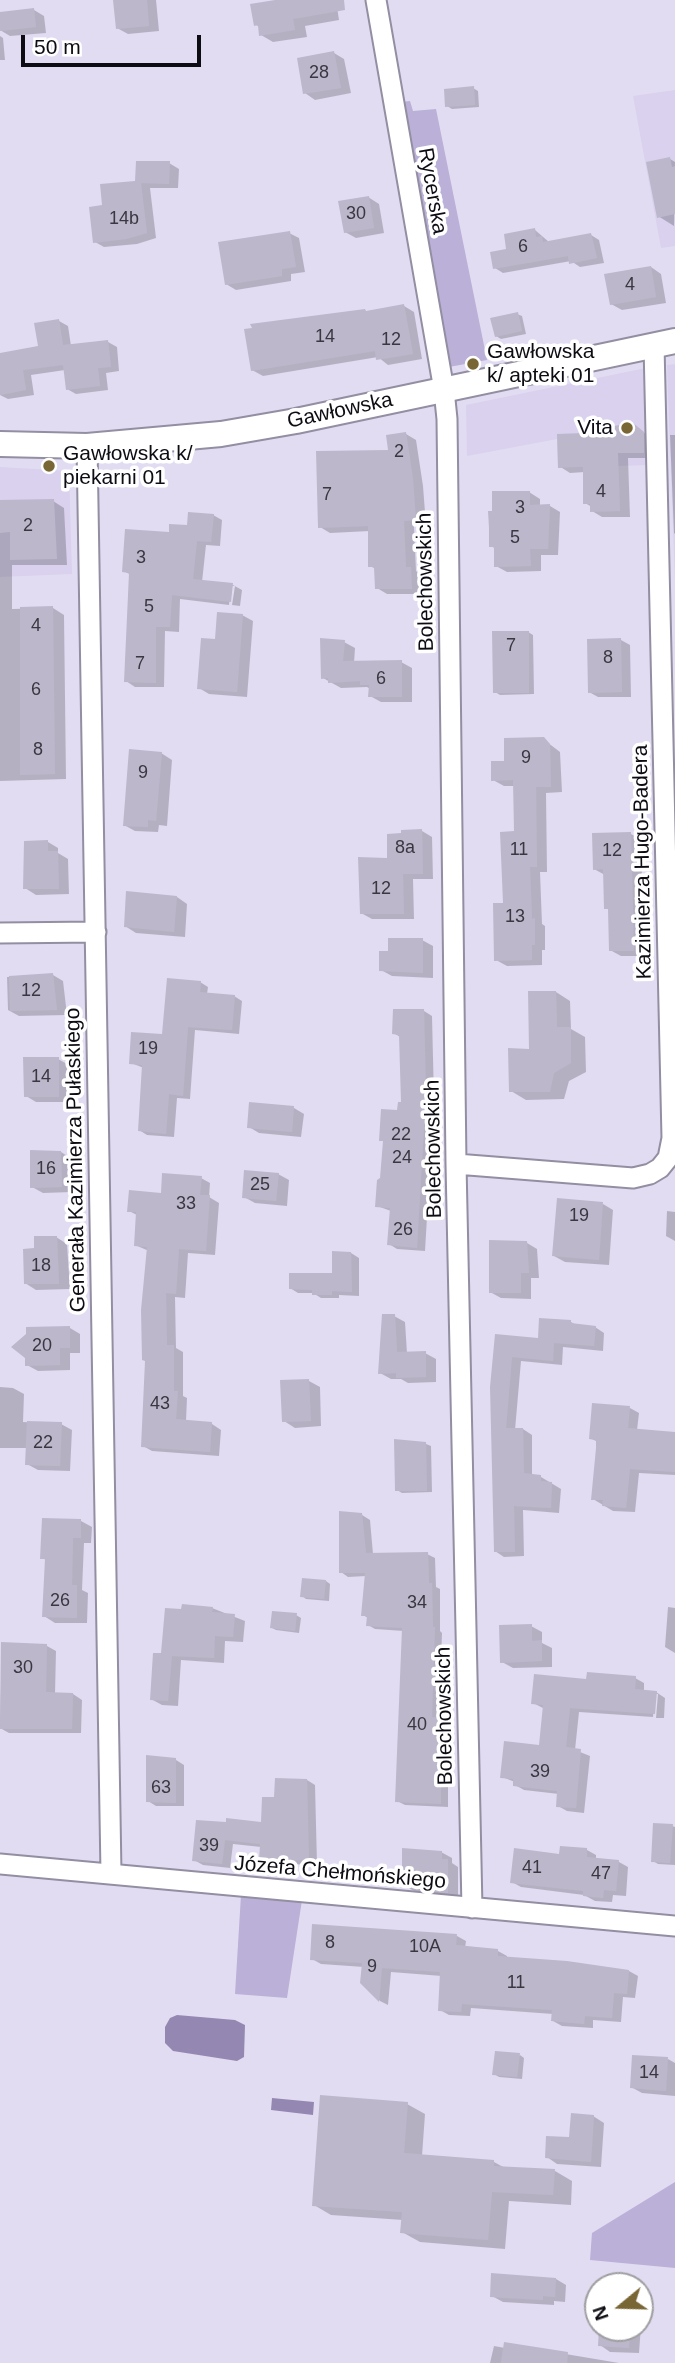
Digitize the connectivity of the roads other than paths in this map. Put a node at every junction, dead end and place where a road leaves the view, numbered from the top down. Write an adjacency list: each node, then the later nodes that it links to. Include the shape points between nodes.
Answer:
1 (376, 0): 3 (street, Rycerska)
2 (665, 343): 3 (street, Gawłowska); 8 (street, Kazimierza Hugo-Badera, via 672,1138 668,1158 650,1174 633,1178)
3 (444, 390): 5 (street, Gawłowska, via 221,434); 8 (street, Bolechowskich)
4 (0, 444): 5 (street, Gawłowska)
5 (87, 446): 6 (street, Generała Kazimierza Pułaskiego)
6 (96, 932): 7 (street); 10 (street, Generała Kazimierza Pułaskiego)
7 (0, 933)
8 (456, 1164): 11 (street, Bolechowskich)
9 (0, 1864): 10 (street, Józefa Chełmońskiego)
10 (111, 1873): 11 (street, Józefa Chełmońskiego)
11 (472, 1908): 12 (street, Józefa Chełmońskiego)
12 (675, 1926)

